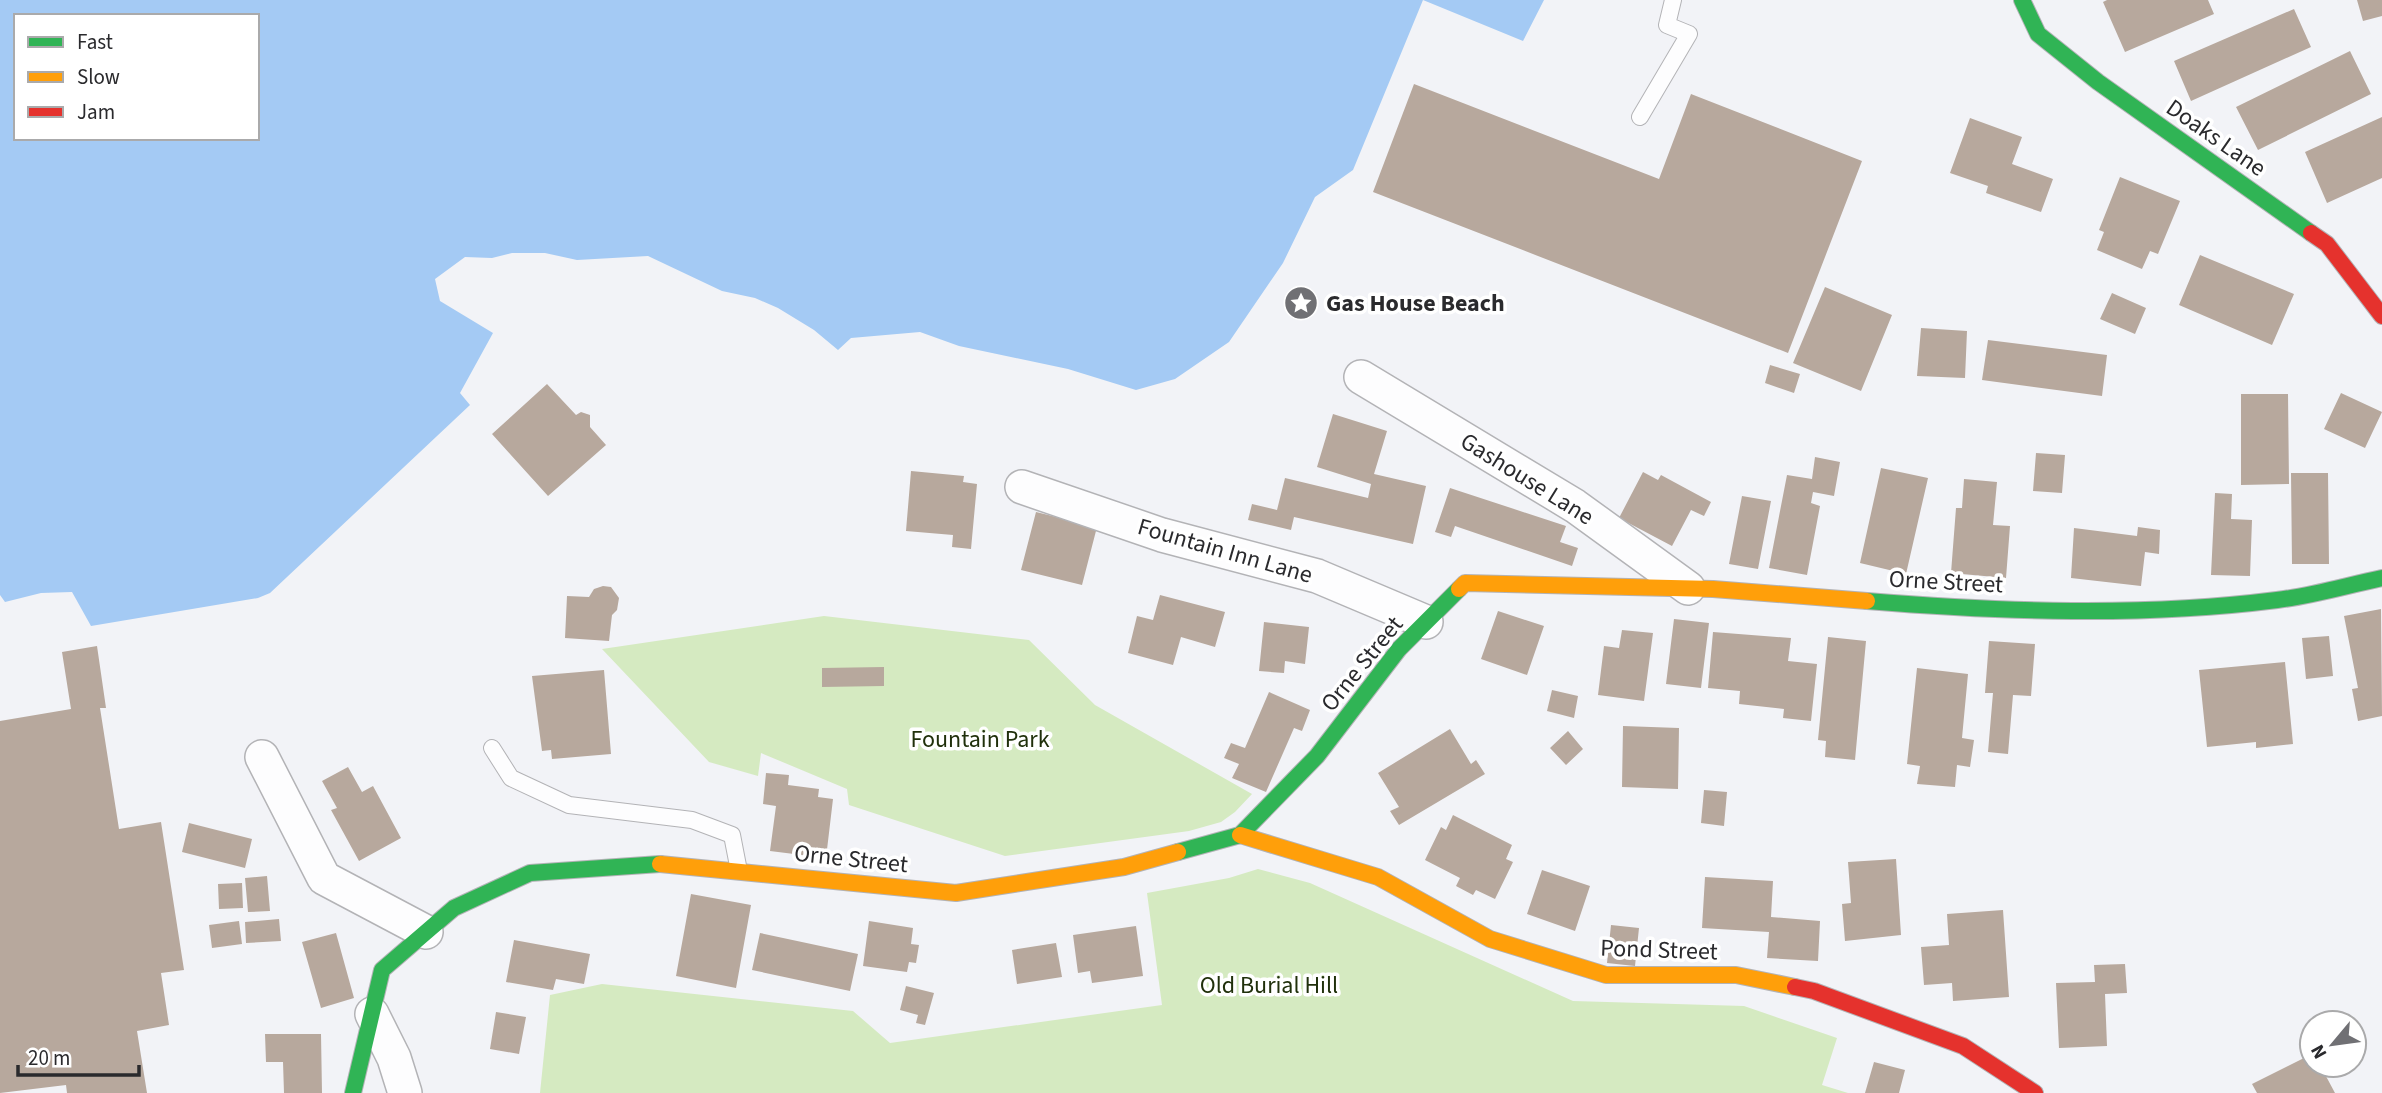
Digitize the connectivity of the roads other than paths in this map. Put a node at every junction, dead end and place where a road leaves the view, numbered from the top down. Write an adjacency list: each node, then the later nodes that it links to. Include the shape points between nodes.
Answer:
1 (1673, 0): 3 (lane, via 1667,25 1689,34)
2 (2022, 0): 4 (street, Doaks Lane, via 2038,34 2098,82 2327,244)
3 (1640, 117)
4 (2382, 316)
5 (1361, 377): 8 (street, Gashouse Lane, via 1575,506)
6 (1022, 487): 9 (street, Fountain Inn Lane, via 1162,535 1317,576)
7 (2382, 578): 8 (street, Orne Street, via 2278,600 2147,610 1938,607)
8 (1688, 588): 9 (street, Orne Street, via 1465,583)
9 (1426, 622): 12 (street, Orne Street, via 1399,649 1317,756)
10 (492, 748): 13 (lane, via 510,778 569,805 692,820 732,835)
11 (262, 757): 14 (street, via 324,878)
12 (1240, 835): 13 (street, Orne Street, via 1124,867 956,893); 18 (street, Pond Street, via 1378,877 1490,939 1606,975 1736,975 1814,991 1963,1046)
13 (740, 871): 14 (street, Orne Street, via 663,864 530,873 454,908)
14 (426, 932): 15 (street, Orne Street, via 382,970)
15 (372, 1014): 16 (street, Orne Street); 17 (street)
16 (354, 1093)
17 (405, 1093)
18 (2035, 1093)

